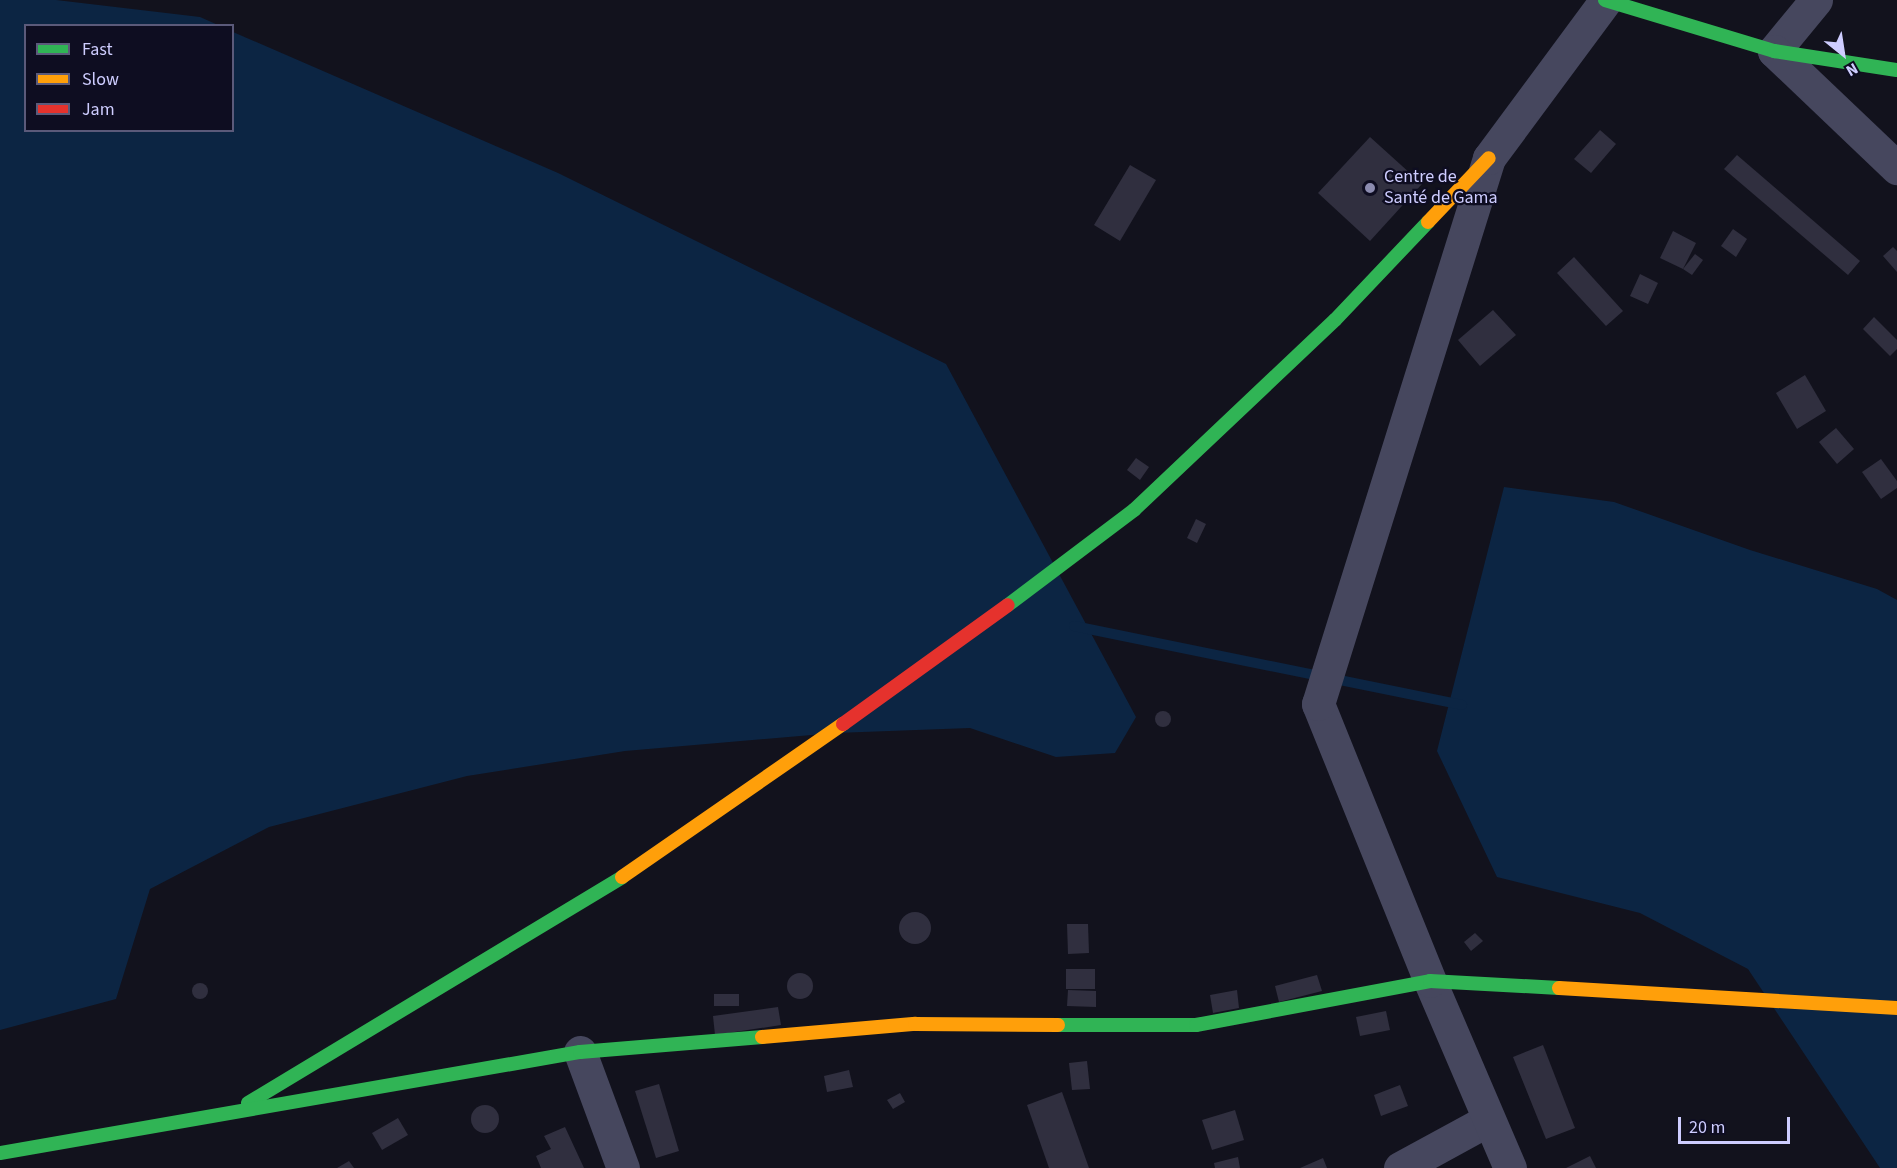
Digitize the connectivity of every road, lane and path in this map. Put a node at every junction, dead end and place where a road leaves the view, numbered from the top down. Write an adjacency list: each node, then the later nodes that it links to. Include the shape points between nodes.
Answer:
1 (1605, 0): 3 (street); 5 (street)
2 (1816, 0): 3 (street)
3 (1774, 51): 4 (street); 6 (street)
4 (1897, 70)
5 (1489, 158): 7 (street, via 1318,704); 10 (street, via 1335,320 1125,518 925,667 600,892)
6 (1897, 168)
7 (1430, 981): 8 (street); 9 (street, via 1196,1025 915,1024); 11 (street)
8 (1897, 1008)
9 (580, 1052): 10 (street); 13 (street)
10 (232, 1113): 12 (street)
11 (1488, 1120): 14 (street); 15 (street)
12 (0, 1153)
13 (623, 1168)
14 (1400, 1168)
15 (1510, 1168)

